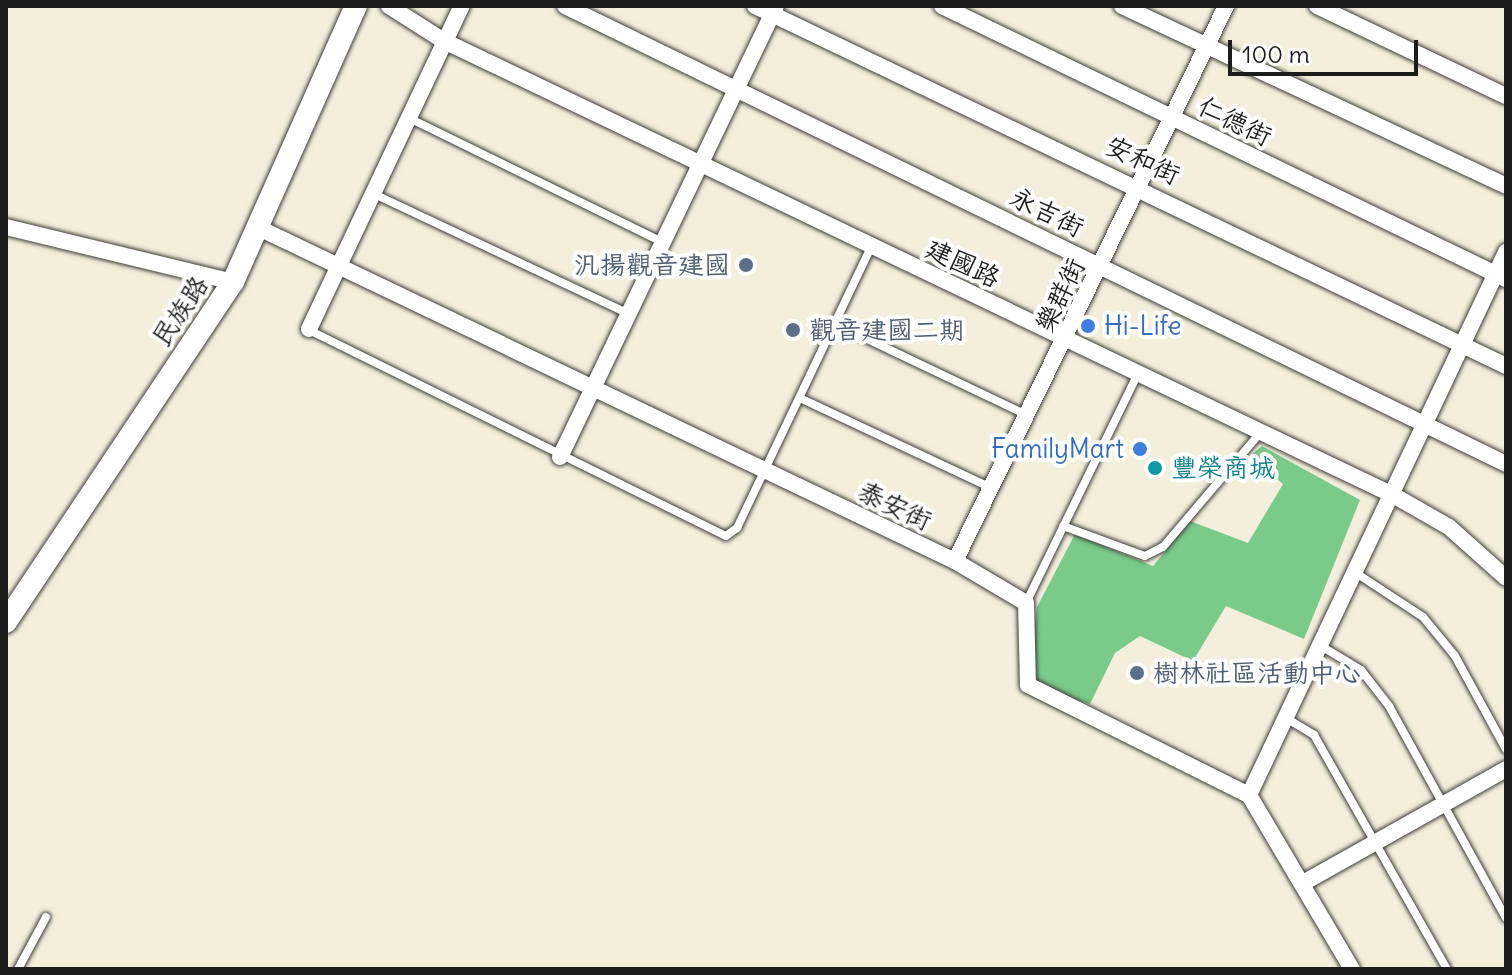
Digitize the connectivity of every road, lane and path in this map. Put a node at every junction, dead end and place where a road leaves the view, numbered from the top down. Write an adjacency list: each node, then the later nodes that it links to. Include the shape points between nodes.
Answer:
1 (356, 6): 22 (street, 民族路)
2 (389, 6): 11 (street, 建國路)
3 (462, 6): 11 (street)
4 (565, 6): 13 (street, 永吉街)
5 (755, 6): 10 (street, 安和街)
6 (942, 6): 16 (street, 仁德街)
7 (1122, 6): 12 (street)
8 (1226, 6): 12 (street, 樂群街)
9 (1317, 6): 14 (street)
10 (775, 10): 13 (street); 18 (street, 安和街)
11 (444, 41): 15 (street); 17 (street, 建國路)
12 (1206, 47): 16 (street, 樂群街); 19 (street)
13 (738, 90): 17 (street); 27 (street, 永吉街)
14 (1506, 96)
15 (408, 118): 20 (street); 23 (lane)
16 (1173, 118): 18 (street, 樂群街); 28 (street, 仁德街)
17 (699, 165): 23 (street); 24 (street, 建國路)
18 (1139, 185): 27 (street, 樂群街); 34 (street, 安和街)
19 (1506, 186)
20 (371, 192): 26 (street); 30 (lane)
21 (6, 227): 29 (street)
22 (261, 229): 26 (street, 泰安街); 29 (street, 民族路)
23 (660, 241): 30 (street)
24 (871, 247): 31 (lane); 33 (street, 建國路)
25 (1506, 252): 28 (street)
26 (340, 264): 32 (street); 37 (street, 泰安街)
27 (1102, 265): 33 (street, 樂群街); 40 (street, 永吉街)
28 (1500, 277): 34 (street)
29 (233, 282): 52 (street, 民族路)
30 (627, 313): 37 (street)
31 (836, 324): 38 (lane); 39 (lane)
32 (309, 329): 42 (lane)
33 (1066, 338): 36 (street, 建國路); 39 (street, 樂群街)
34 (1468, 344): 35 (street, 安和街); 40 (street)
35 (1506, 366)
36 (1138, 372): 41 (street, 建國路); 47 (lane)
37 (592, 389): 42 (street); 44 (street, 泰安街)
38 (800, 398): 44 (lane); 45 (lane)
39 (1027, 415): 45 (street, 樂群街)
40 (1431, 422): 43 (street, 永吉街); 46 (street)
41 (1262, 430): 46 (street, 建國路); 47 (lane, via 1163,547 1145,556)
42 (560, 457): 44 (lane, via 726,536 737,528)
43 (1506, 464)
44 (763, 472): 48 (street, 泰安街)
45 (989, 487): 48 (street, 樂群街)
46 (1393, 495): 49 (street); 50 (street, 建國路, via 1449,527)
47 (1063, 526): 51 (lane)
48 (955, 561): 51 (street, 泰安街)
49 (1356, 573): 53 (street); 55 (lane, via 1423,617 1455,656)
50 (1506, 578)
51 (1026, 603): 57 (street, via 1025,676 1033,690)
52 (6, 622)
53 (1321, 646): 54 (street); 58 (lane, via 1361,670 1389,706)
54 (1286, 718): 57 (street); 59 (lane, via 1314,735)
55 (1506, 749)
56 (1506, 769): 58 (street)
57 (1249, 795): 60 (street)
58 (1442, 802): 59 (street); 62 (lane)
59 (1374, 842): 60 (street); 65 (lane)
60 (1303, 883): 64 (street)
61 (46, 917): 63 (lane)
62 (1506, 918)
63 (18, 969)
64 (1352, 969)
65 (1447, 969)

